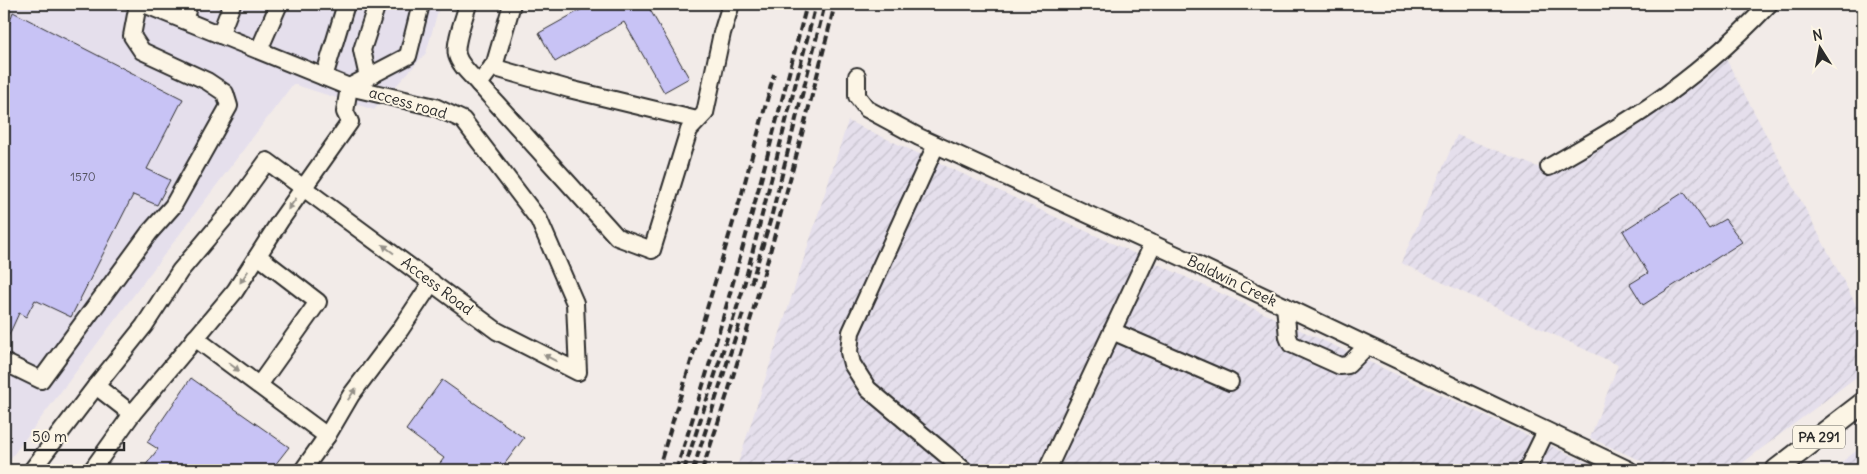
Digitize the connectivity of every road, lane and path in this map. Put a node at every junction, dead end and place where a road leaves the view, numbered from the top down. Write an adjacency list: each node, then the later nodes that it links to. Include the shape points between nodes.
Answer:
1 (138, 4): 33 (street, via 132,36 142,51 207,81 225,93 229,106 173,206 149,233 41,380)
2 (144, 4): 13 (street, access road)
3 (189, 4): 13 (street)
4 (232, 4): 14 (street)
5 (279, 4): 15 (street)
6 (346, 4): 18 (street)
7 (377, 4): 19 (street, via 362,50)
8 (421, 4): 19 (street, Access Road, via 408,56)
9 (468, 4): 20 (street, via 457,46 458,55)
10 (512, 4): 16 (street, via 496,63)
11 (731, 4): 22 (street, via 705,113)
12 (1770, 4): 24 (street, via 1737,38 1656,101)
13 (184, 20): 14 (street, access road)
14 (220, 35): 15 (street, access road)
15 (259, 50): 18 (street, access road)
16 (492, 67): 20 (street); 22 (street, via 569,90)
17 (857, 76): 23 (street, Baldwin Creek, via 857,96 867,109)
18 (324, 77): 21 (street, access road)
19 (368, 77): 21 (street, Access Road)
20 (479, 84): 22 (street, via 617,237 652,250 688,130)
21 (349, 87): 25 (street, via 345,112 350,122); 34 (street, access road, via 435,107 462,120 539,220 575,304)
22 (697, 120)
23 (936, 145): 26 (street, Baldwin Creek); 45 (street, via 851,332 849,352 852,364 868,389)
24 (1549, 167)
25 (304, 187): 27 (street, one-way to 27); 28 (street, Access Road, one-way to 25); 37 (street, Access Road, via 267,161 180,271 144,326)
26 (1153, 244): 29 (street, Baldwin Creek); 30 (street)
27 (258, 256): 31 (street, one-way to 31, via 235,291); 36 (street, via 318,302)
28 (432, 282): 34 (street, Access Road, one-way to 28, via 497,330); 41 (street, one-way to 28, via 351,395)
29 (1285, 306): 32 (street, Baldwin Creek); 32 (street, via 1291,344 1340,366 1348,365)
30 (1112, 331): 35 (street); 46 (street)
31 (195, 338): 36 (street, one-way to 36); 39 (street)
32 (1368, 346): 40 (street, Baldwin Creek)
33 (4, 362)
34 (578, 372)
35 (1230, 382)
36 (259, 385): 41 (street)
37 (96, 386): 39 (street); 42 (street)
38 (1863, 404): 49 (main road, PA 291)
39 (132, 414): 43 (street)
40 (1546, 431): 47 (street); 48 (street, Baldwin Creek)
41 (327, 436): 44 (street)
42 (32, 470)
43 (92, 470)
44 (303, 470)
45 (964, 470)
46 (1047, 470)
47 (1527, 470)
48 (1629, 470)
49 (1776, 470)

